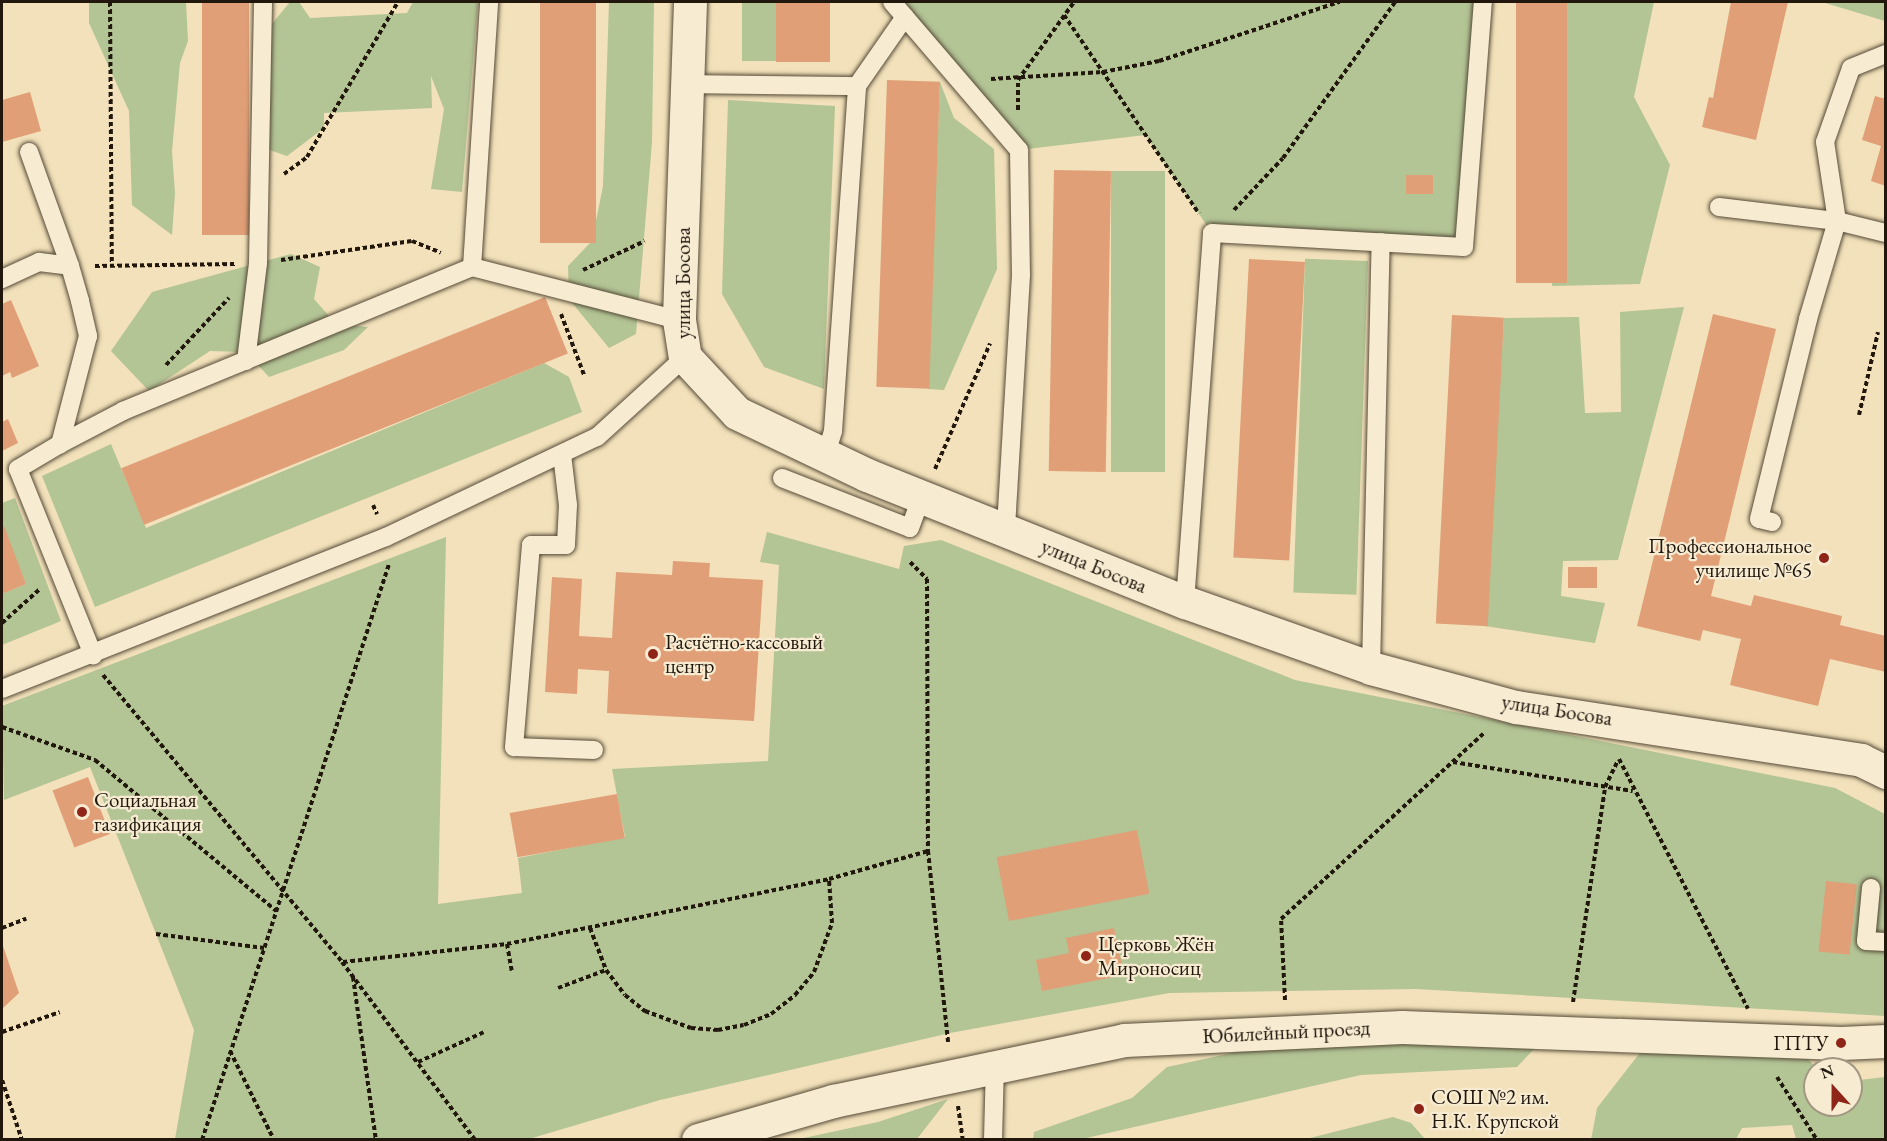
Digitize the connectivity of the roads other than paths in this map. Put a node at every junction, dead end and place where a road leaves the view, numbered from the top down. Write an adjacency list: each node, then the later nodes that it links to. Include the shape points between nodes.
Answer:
1 (263, 2): 20 (lane, via 258,263)
2 (489, 2): 16 (lane)
3 (690, 2): 8 (street, улица Босова)
4 (892, 2): 6 (lane)
5 (1483, 2): 14 (lane, via 1464,246)
6 (905, 17): 9 (lane); 27 (lane, via 1019,150 1021,275)
7 (1886, 54): 12 (lane, via 1851,68 1825,142)
8 (688, 84): 9 (lane); 18 (street, улица Босова)
9 (857, 86): 23 (lane, via 833,431)
10 (29, 152): 15 (lane)
11 (1719, 207): 12 (lane)
12 (1837, 221): 13 (lane); 26 (lane, via 1808,319 1759,519)
13 (1886, 233)
14 (1381, 242): 28 (lane, via 1212,233); 30 (lane)
15 (70, 266): 17 (lane, via 39,262); 21 (lane, via 88,336)
16 (472, 267): 18 (lane); 20 (lane)
17 (2, 279)
18 (679, 320): 19 (street, улица Босова)
19 (685, 357): 22 (lane, via 597,437); 23 (street, улица Босова, via 737,413)
20 (246, 361): 21 (lane, via 123,411)
21 (60, 444): 29 (lane, via 18,469)
22 (562, 454): 29 (lane, via 386,537); 32 (lane, via 568,505 566,545 531,545 514,747)
23 (826, 454): 27 (street, улица Босова, via 867,475)
24 (782, 478): 25 (lane, via 910,528)
25 (917, 509)
26 (1772, 522)
27 (1006, 531): 28 (street, улица Босова)
28 (1185, 602): 30 (street, улица Босова)
29 (96, 662): 31 (lane)
30 (1371, 668): 33 (street, улица Босова, via 1516,706 1861,760)
31 (2, 689)
32 (594, 750)
33 (1886, 772)
34 (1871, 888): 35 (lane, via 1866,941)
35 (1886, 942)
36 (1886, 1041): 37 (street, Юбилейный проезд, via 1840,1043 1402,1027 1124,1040)
37 (995, 1064): 38 (street, Юбилейный проезд, via 833,1101); 39 (lane)
38 (698, 1140)
39 (993, 1140)

